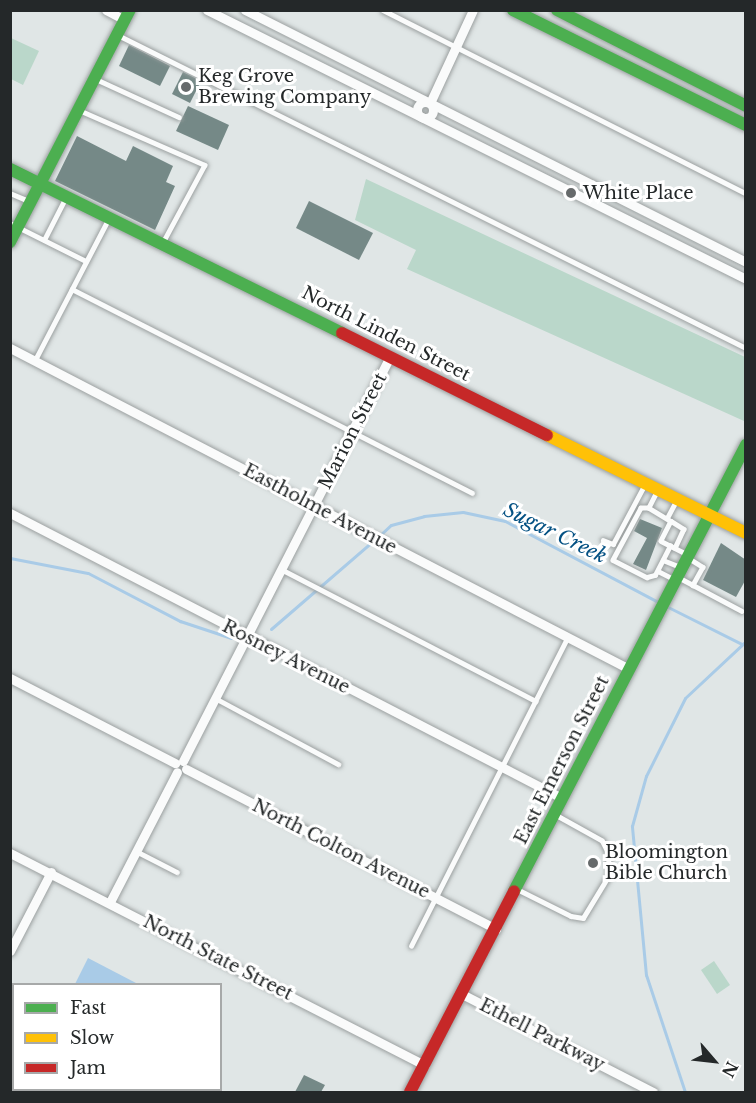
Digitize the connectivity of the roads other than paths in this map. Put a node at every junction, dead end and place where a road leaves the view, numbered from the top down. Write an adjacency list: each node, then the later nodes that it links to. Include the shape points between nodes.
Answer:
1 (105, 10): 8 (street)
2 (207, 10): 13 (street)
3 (245, 10): 10 (street)
4 (383, 10): 12 (lane)
5 (473, 10): 12 (street)
6 (513, 10): 14 (street)
7 (556, 10): 11 (street)
8 (128, 15): 9 (street)
9 (118, 35): 15 (street); 43 (lane)
10 (298, 37): 13 (street); 16 (street)
11 (612, 38): 14 (street); 17 (street)
12 (455, 47): 16 (street); 27 (lane)
13 (290, 52): 20 (street)
14 (603, 55): 21 (street)
15 (95, 78): 18 (street); 19 (lane)
16 (429, 103): 20 (street, via 418,107); 25 (street)
17 (742, 104): 21 (street)
18 (79, 110): 24 (street); 37 (lane, via 205,165)
19 (179, 117)
20 (421, 117): 30 (street)
21 (730, 118): 22 (street)
22 (746, 125)
23 (12, 174): 24 (street, North Linden Street)
24 (41, 184): 28 (street, North Linden Street); 29 (street)
25 (607, 192): 30 (street); 31 (street)
26 (10, 193): 29 (lane)
27 (746, 193)
28 (67, 195): 32 (street, North Linden Street); 35 (lane)
29 (32, 202): 33 (street)
30 (600, 206): 34 (street)
31 (645, 211): 34 (street); 39 (street)
32 (110, 216): 37 (street, North Linden Street); 38 (lane)
33 (14, 225): 35 (lane); 36 (street)
34 (638, 225): 40 (street)
35 (44, 240): 38 (lane)
36 (10, 242)
37 (163, 243): 44 (street, North Linden Street)
38 (86, 261): 41 (lane)
39 (746, 262)
40 (746, 279)
41 (72, 289): 45 (lane); 46 (lane)
42 (10, 348): 45 (street, Eastholme Avenue)
43 (746, 348)
44 (390, 357): 46 (street, Marion Street); 48 (street, North Linden Street)
45 (35, 361): 52 (street, Eastholme Avenue)
46 (352, 431): 50 (lane); 52 (street, Marion Street)
47 (746, 445): 55 (street, East Emerson Street)
48 (645, 484): 49 (street, North Linden Street); 59 (lane, via 613,544)
49 (658, 490): 51 (street, North Linden Street); 53 (lane)
50 (472, 493)
51 (677, 499): 55 (street, North Linden Street); 56 (lane)
52 (314, 506): 63 (street, Marion Street); 69 (street, Eastholme Avenue)
53 (649, 508): 56 (lane); 64 (lane, via 641,508 613,560 647,577)
54 (10, 513): 68 (street, Rosney Avenue)
55 (710, 514): 57 (street, North Linden Street); 60 (street, East Emerson Street)
56 (669, 520): 58 (lane, via 684,529); 61 (lane, via 661,541)
57 (746, 533)
58 (682, 534): 60 (lane); 61 (lane)
59 (603, 540)
60 (696, 541): 65 (street, East Emerson Street)
61 (673, 547): 62 (lane); 65 (lane)
62 (663, 560): 64 (lane); 65 (lane)
63 (281, 569): 68 (street, Marion Street); 73 (lane)
64 (658, 571): 65 (lane)
65 (680, 571): 66 (lane); 66 (lane, via 703,567); 70 (street, East Emerson Street)
66 (693, 585): 67 (lane)
67 (742, 611)
68 (246, 637): 72 (street, Marion Street); 76 (street, Rosney Avenue)
69 (568, 638): 70 (street, Eastholme Avenue); 73 (lane)
70 (629, 669): 77 (street, East Emerson Street)
71 (10, 678): 75 (street, North Colton Avenue)
72 (215, 698): 74 (lane); 75 (street, Marion Street)
73 (536, 701): 76 (lane)
74 (338, 764)
75 (180, 767): 79 (street, Marion Street); 84 (street, North Colton Avenue)
76 (502, 768): 77 (street, Rosney Avenue); 84 (lane)
77 (562, 798): 78 (street, East Emerson Street)
78 (554, 814): 83 (street, East Emerson Street); 83 (lane, via 602,841 608,853 609,875 583,918 571,916)
79 (136, 851): 82 (lane); 85 (street, Marion Street)
80 (10, 853): 81 (street, North State Street)
81 (51, 872): 85 (street, North State Street); 88 (street)
82 (177, 872)
83 (517, 888): 86 (street, East Emerson Street)
84 (436, 898): 86 (street, North Colton Avenue); 87 (lane)
85 (110, 902): 90 (street, North State Street)
86 (496, 929): 89 (street, East Emerson Street)
87 (411, 946)
88 (10, 951)
89 (462, 994): 90 (street, East Emerson Street); 91 (street, Ethell Parkway)
90 (425, 1065): 92 (street, East Emerson Street)
91 (649, 1091)
92 (410, 1092)

